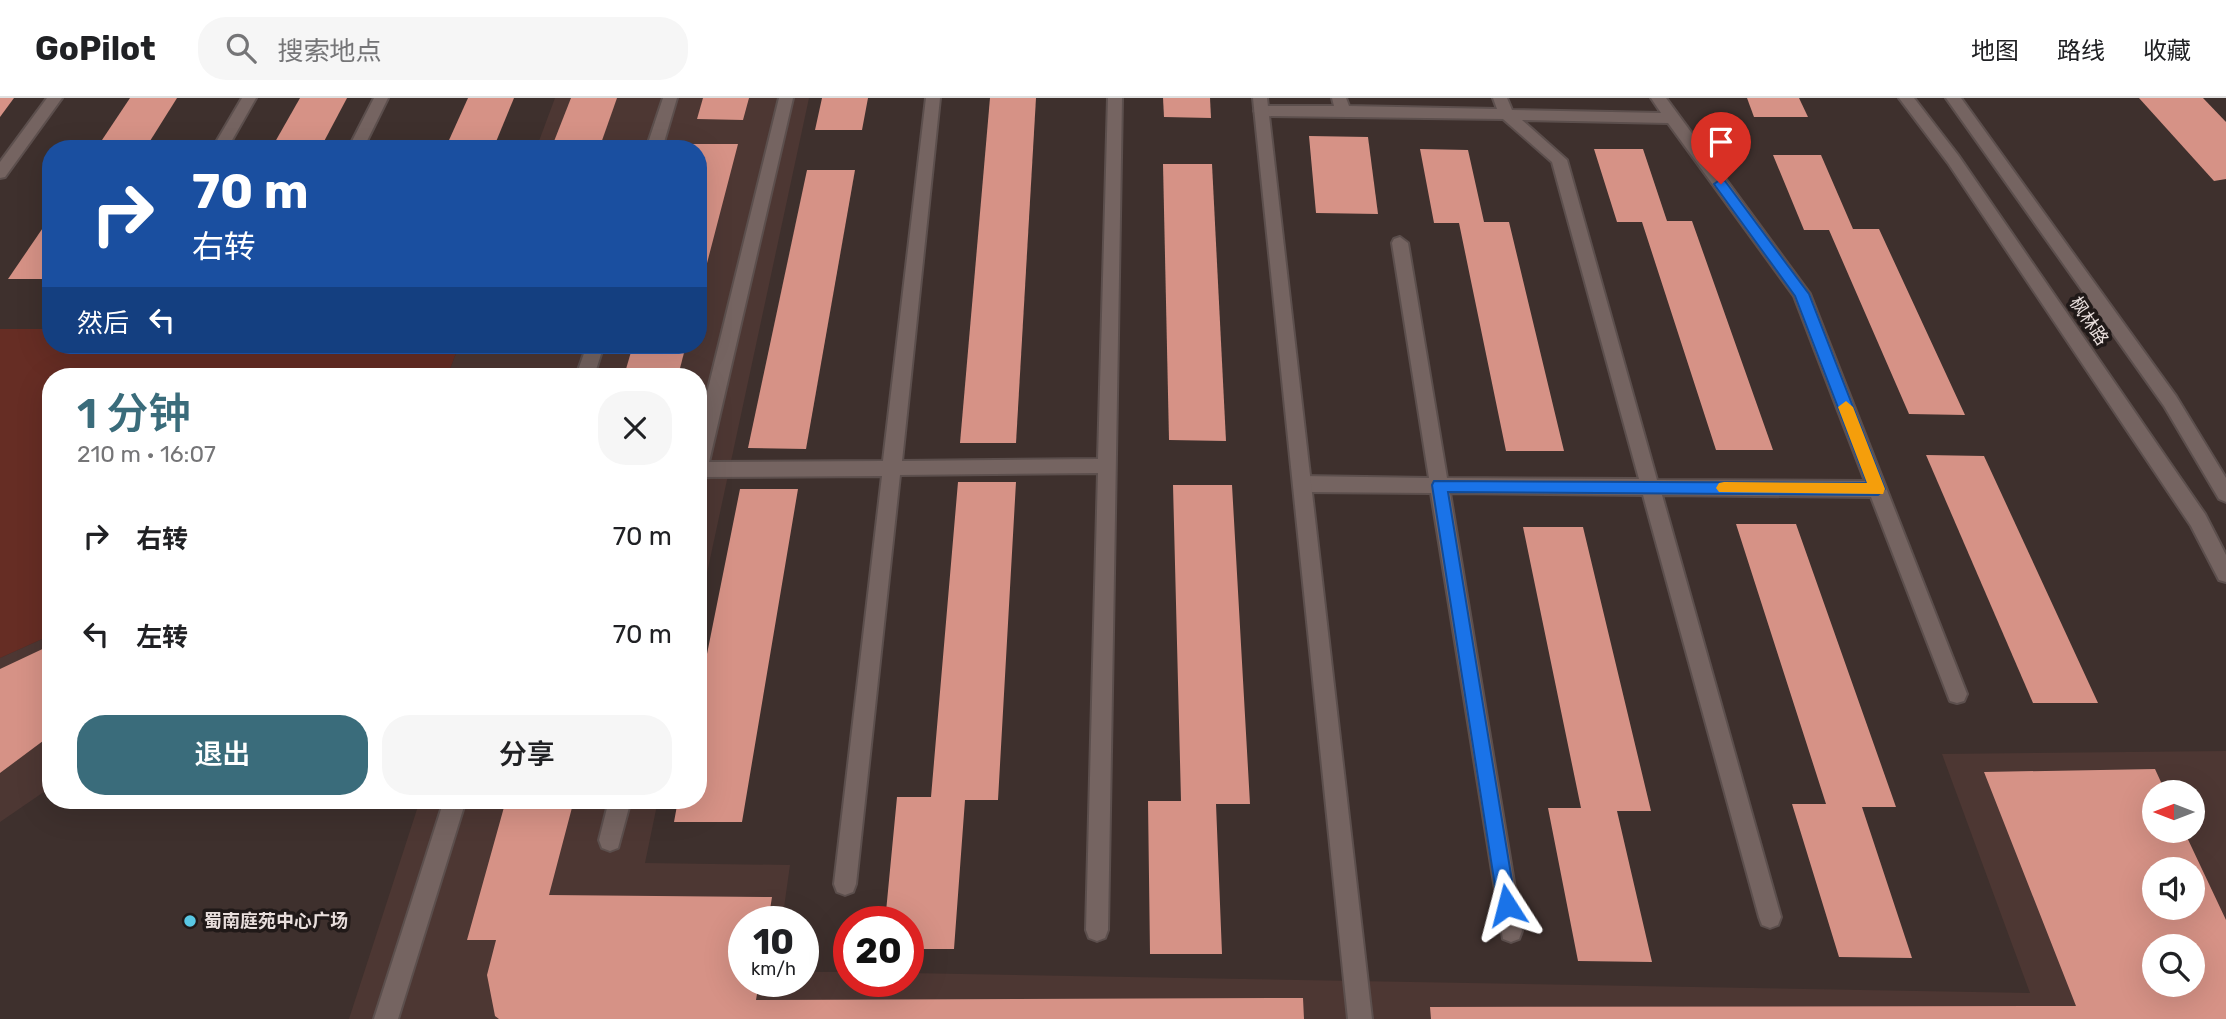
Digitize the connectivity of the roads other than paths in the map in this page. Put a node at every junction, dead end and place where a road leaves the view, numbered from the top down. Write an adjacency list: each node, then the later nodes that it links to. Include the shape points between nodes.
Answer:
1 (55, 98): 18 (street)
2 (249, 98): 15 (street)
3 (381, 98): 16 (street)
4 (670, 98): 17 (street)
5 (786, 98): 20 (street)
6 (933, 98): 22 (street)
7 (1115, 98): 21 (street)
8 (1658, 98): 14 (street)
9 (1906, 98): 29 (street, 枫林路, via 1953,159 2190,508)
10 (1953, 98): 28 (street, 枫林路, via 2170,401)
11 (1261, 105): 12 (lane); 24 (street)
12 (1341, 105): 13 (street)
13 (1504, 107): 14 (street); 26 (street, via 1559,160)
14 (1672, 118): 27 (street, via 1802,294)
15 (224, 140)
16 (360, 140)
17 (657, 140)
18 (0, 173)
19 (1401, 243): 25 (street)
20 (707, 432)
21 (1107, 466): 22 (street); 36 (street)
22 (891, 468): 23 (street); 34 (street)
23 (707, 470)
24 (1302, 484): 25 (street); 39 (street)
25 (1439, 485): 26 (street); 37 (street)
26 (1650, 487): 27 (street); 35 (street)
27 (1878, 489): 30 (street)
28 (2226, 494)
29 (2226, 574)
30 (1957, 694)
31 (452, 809): 38 (street)
32 (618, 809): 33 (street)
33 (610, 840)
34 (845, 884)
35 (1770, 918)
36 (1097, 930)
37 (1511, 931)
38 (386, 1019)
39 (1360, 1019)

